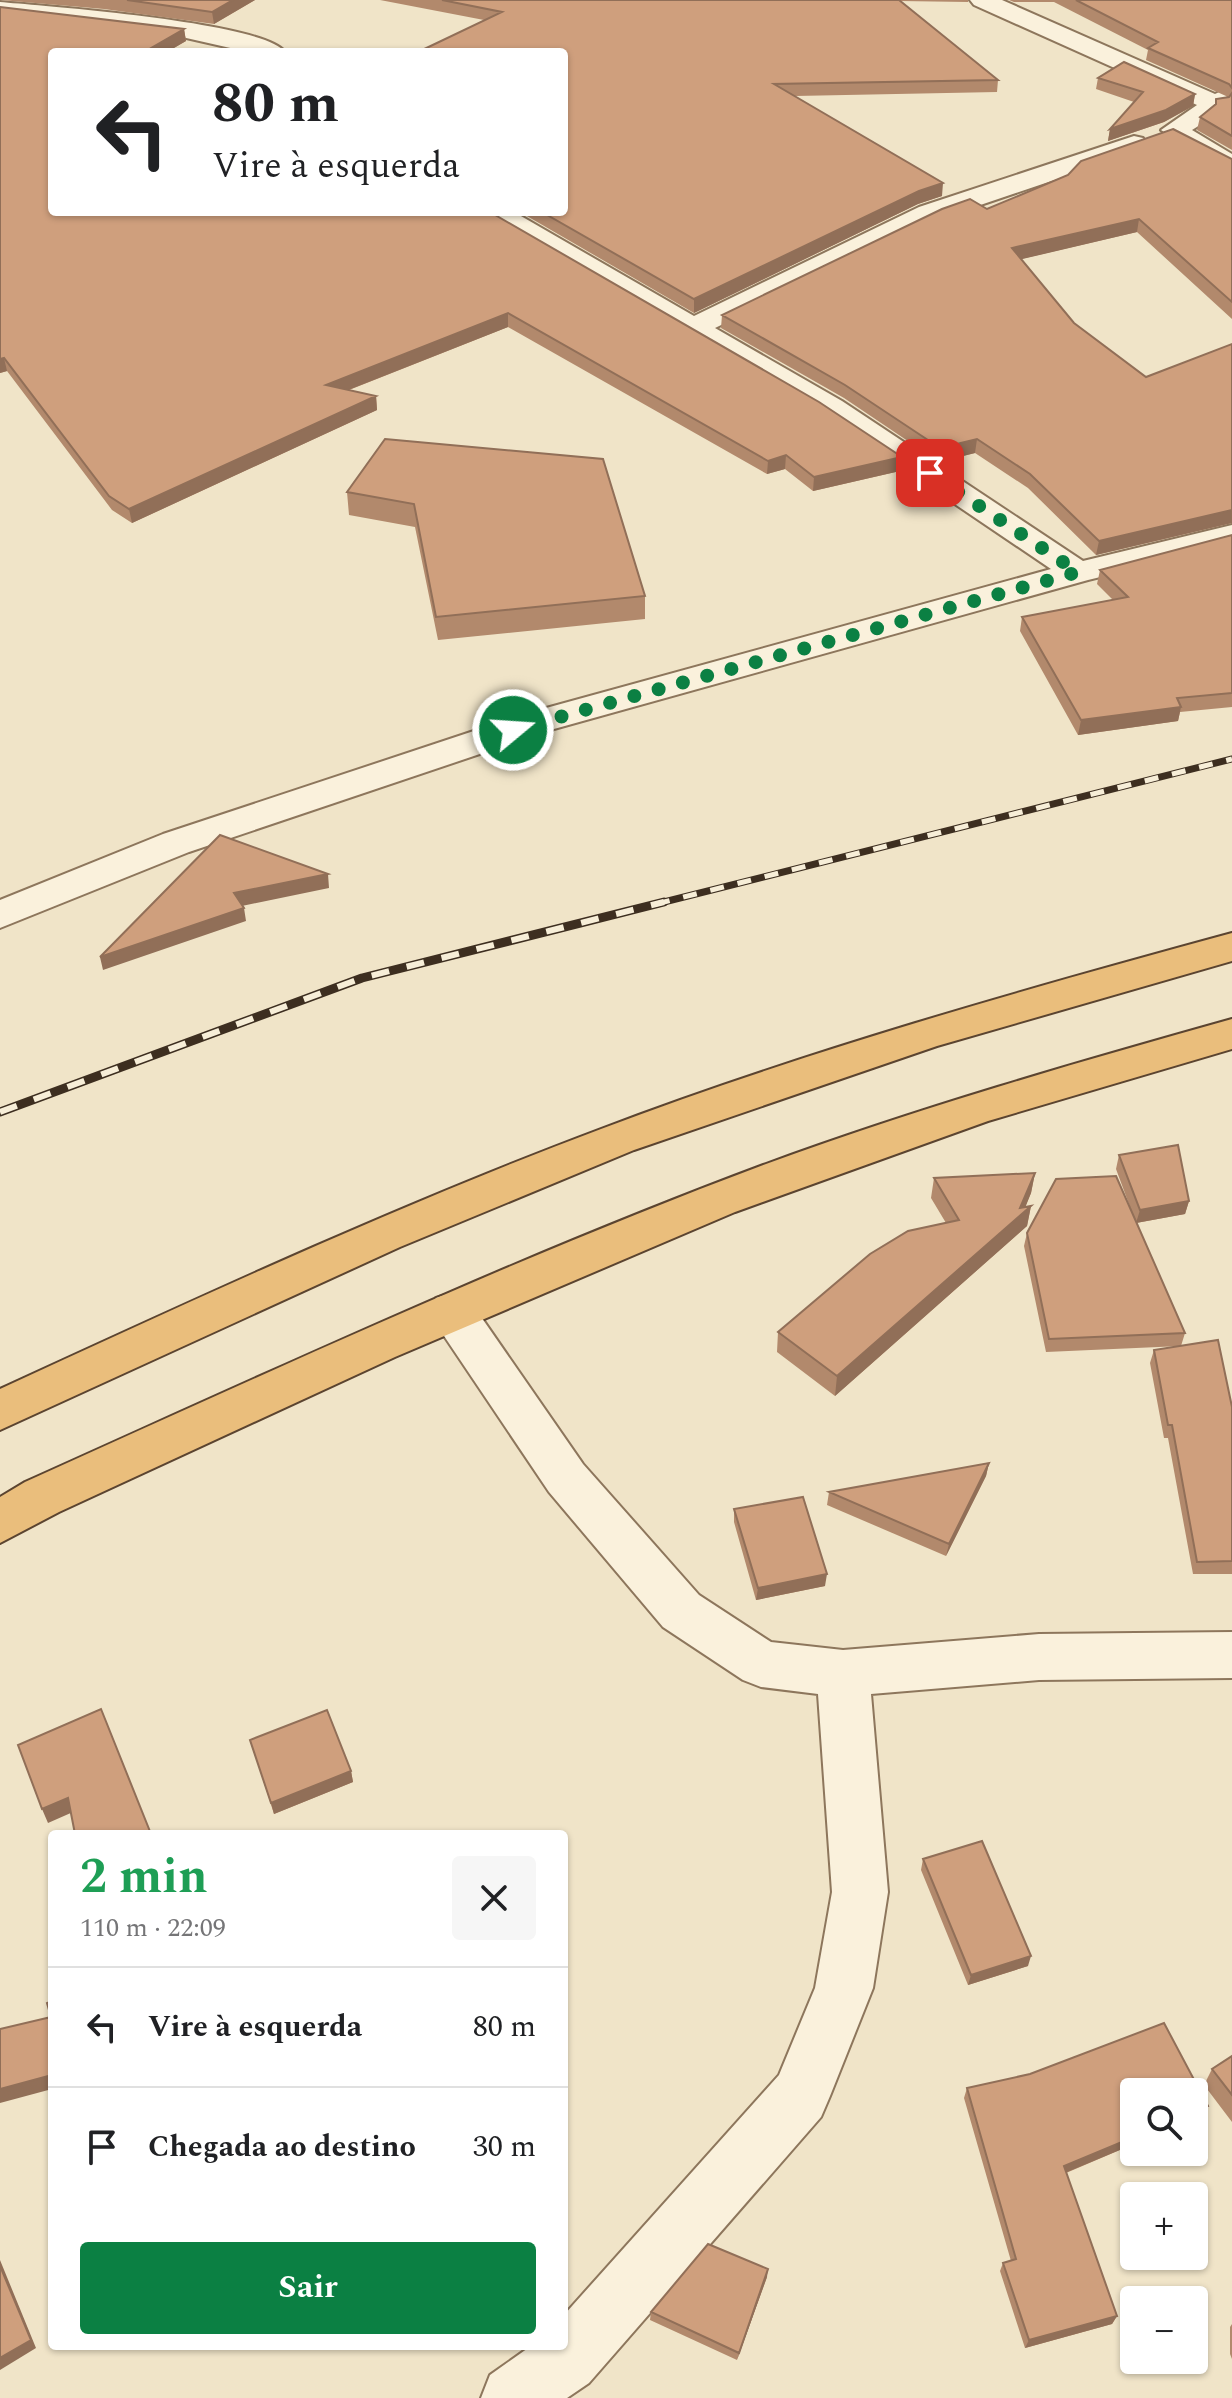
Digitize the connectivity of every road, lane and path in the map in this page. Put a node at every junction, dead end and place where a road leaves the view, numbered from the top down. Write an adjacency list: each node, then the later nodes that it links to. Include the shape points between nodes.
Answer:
1 (982, 0): 4 (street)
2 (0, 9): 3 (street, via 140,24)
3 (261, 48)
4 (1223, 98): 5 (street)
5 (1174, 130): 6 (street); 8 (street, via 929,213)
6 (1232, 165)
7 (501, 216): 8 (street)
8 (694, 327): 10 (street, via 831,407)
9 (1232, 535): 10 (street)
10 (1078, 572): 11 (street, via 541,721 176,843)
11 (0, 915)
12 (1232, 947): 15 (highway, via 1003,1009 619,1139 313,1266)
13 (1232, 1034): 14 (highway, via 1020,1093 720,1200)
14 (452, 1311): 16 (highway, via 42,1497); 18 (street, via 566,1478 681,1611 761,1664)
15 (0, 1411)
16 (0, 1522)
17 (1232, 1655): 18 (street, via 1039,1657)
18 (843, 1673): 19 (street, via 860,1892 844,1988 800,2096 566,2360)
19 (513, 2398)

